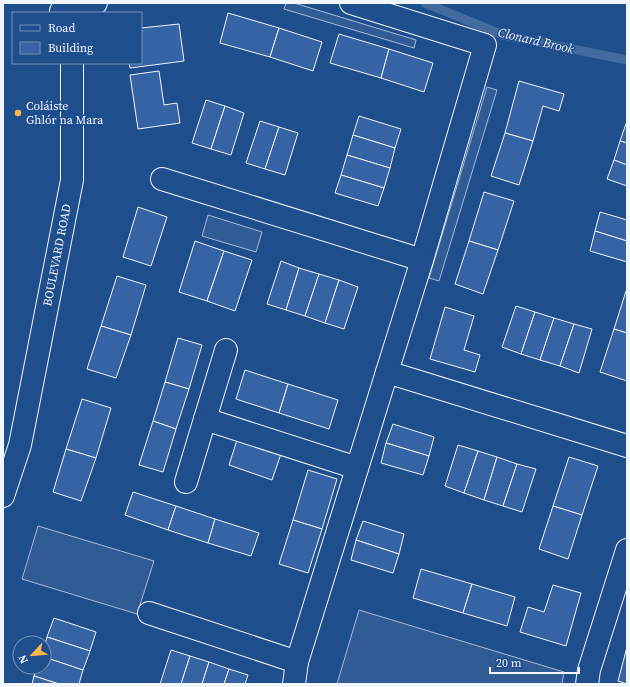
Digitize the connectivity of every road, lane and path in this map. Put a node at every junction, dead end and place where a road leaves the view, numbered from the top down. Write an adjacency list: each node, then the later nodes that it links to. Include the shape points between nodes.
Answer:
1 (96, 3): 3 (street)
2 (351, 3): 6 (street, via 485,45)
3 (60, 9)
4 (72, 64): 10 (street, BOULEVARD ROAD, via 72,180)
5 (162, 179): 6 (street)
6 (422, 260): 8 (street)
7 (226, 350): 9 (street)
8 (387, 372): 11 (street); 12 (street)
9 (205, 419): 12 (street); 13 (street)
10 (11, 441): 14 (street, BOULEVARD ROAD)
11 (627, 446)
12 (357, 468): 17 (street)
13 (186, 482)
14 (3, 496)
15 (627, 550): 19 (street, via 589,670)
16 (149, 612): 17 (street)
17 (297, 662): 18 (street)
18 (294, 684)
19 (587, 684)

